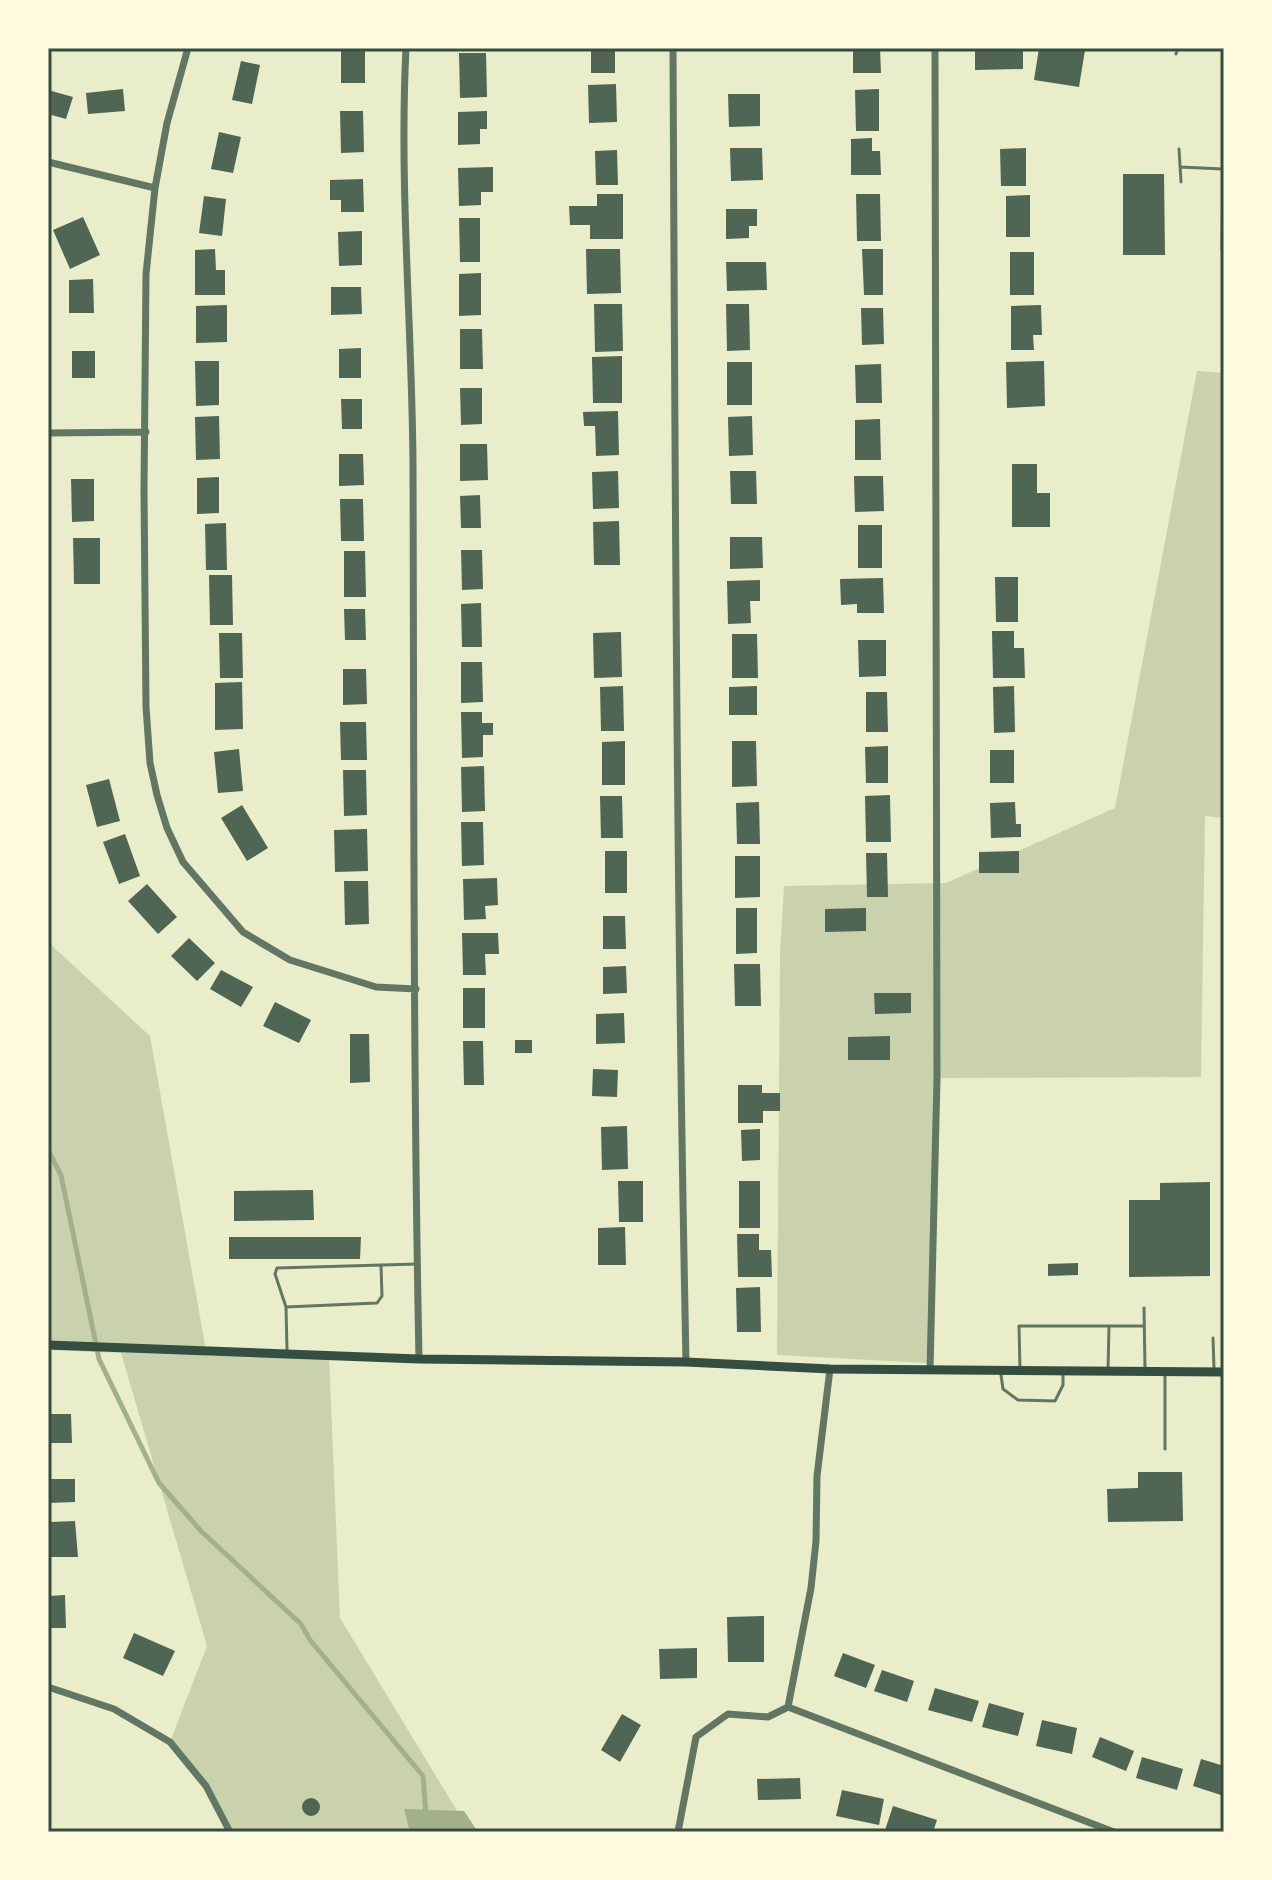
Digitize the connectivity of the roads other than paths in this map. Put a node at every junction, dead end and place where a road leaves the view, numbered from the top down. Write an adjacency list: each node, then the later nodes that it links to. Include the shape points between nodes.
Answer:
1 (188, 48): 12 (street)
2 (406, 48): 16 (street)
3 (673, 48): 27 (street, via 678,978)
4 (935, 48): 29 (street, via 937,1078)
5 (1178, 48): 6 (lane)
6 (1176, 54)
7 (1179, 149): 9 (lane)
8 (48, 162): 12 (street)
9 (1180, 167): 10 (lane); 11 (lane)
10 (1224, 168): 13 (lane)
11 (1181, 182)
12 (155, 188): 14 (street, via 146,274)
13 (1222, 249)
14 (146, 432): 15 (street); 16 (street, via 150,763 167,828 183,862 243,932 290,960 376,987)
15 (48, 433)
16 (416, 989): 17 (street)
17 (417, 1264): 18 (lane); 26 (street)
18 (381, 1265): 19 (lane, via 382,1296 377,1303); 19 (lane, via 277,1268)
19 (286, 1307): 25 (lane)
20 (1144, 1308): 22 (lane)
21 (1109, 1326): 22 (lane); 31 (lane, via 1019,1326); 33 (lane)
22 (1144, 1326): 34 (lane)
23 (1213, 1338): 36 (lane)
24 (48, 1345): 25 (main road)
25 (287, 1354): 26 (main road)
26 (419, 1359): 27 (main road)
27 (686, 1362): 28 (main road)
28 (830, 1369): 29 (main road); 39 (street, via 811,1588)
29 (930, 1370): 30 (main road)
30 (1000, 1371): 31 (main road); 32 (lane, via 1008,1395 1055,1401)
31 (1020, 1371): 32 (main road)
32 (1063, 1371): 33 (main road)
33 (1108, 1371): 34 (main road)
34 (1145, 1371): 35 (main road)
35 (1165, 1372): 36 (main road); 37 (lane)
36 (1219, 1372)
37 (1165, 1449)
38 (48, 1687): 40 (street, via 114,1709 170,1742 206,1786)
39 (788, 1707): 41 (street, via 768,1717 728,1714 696,1737); 42 (street)
40 (230, 1832)
41 (678, 1832)
42 (1114, 1832)

